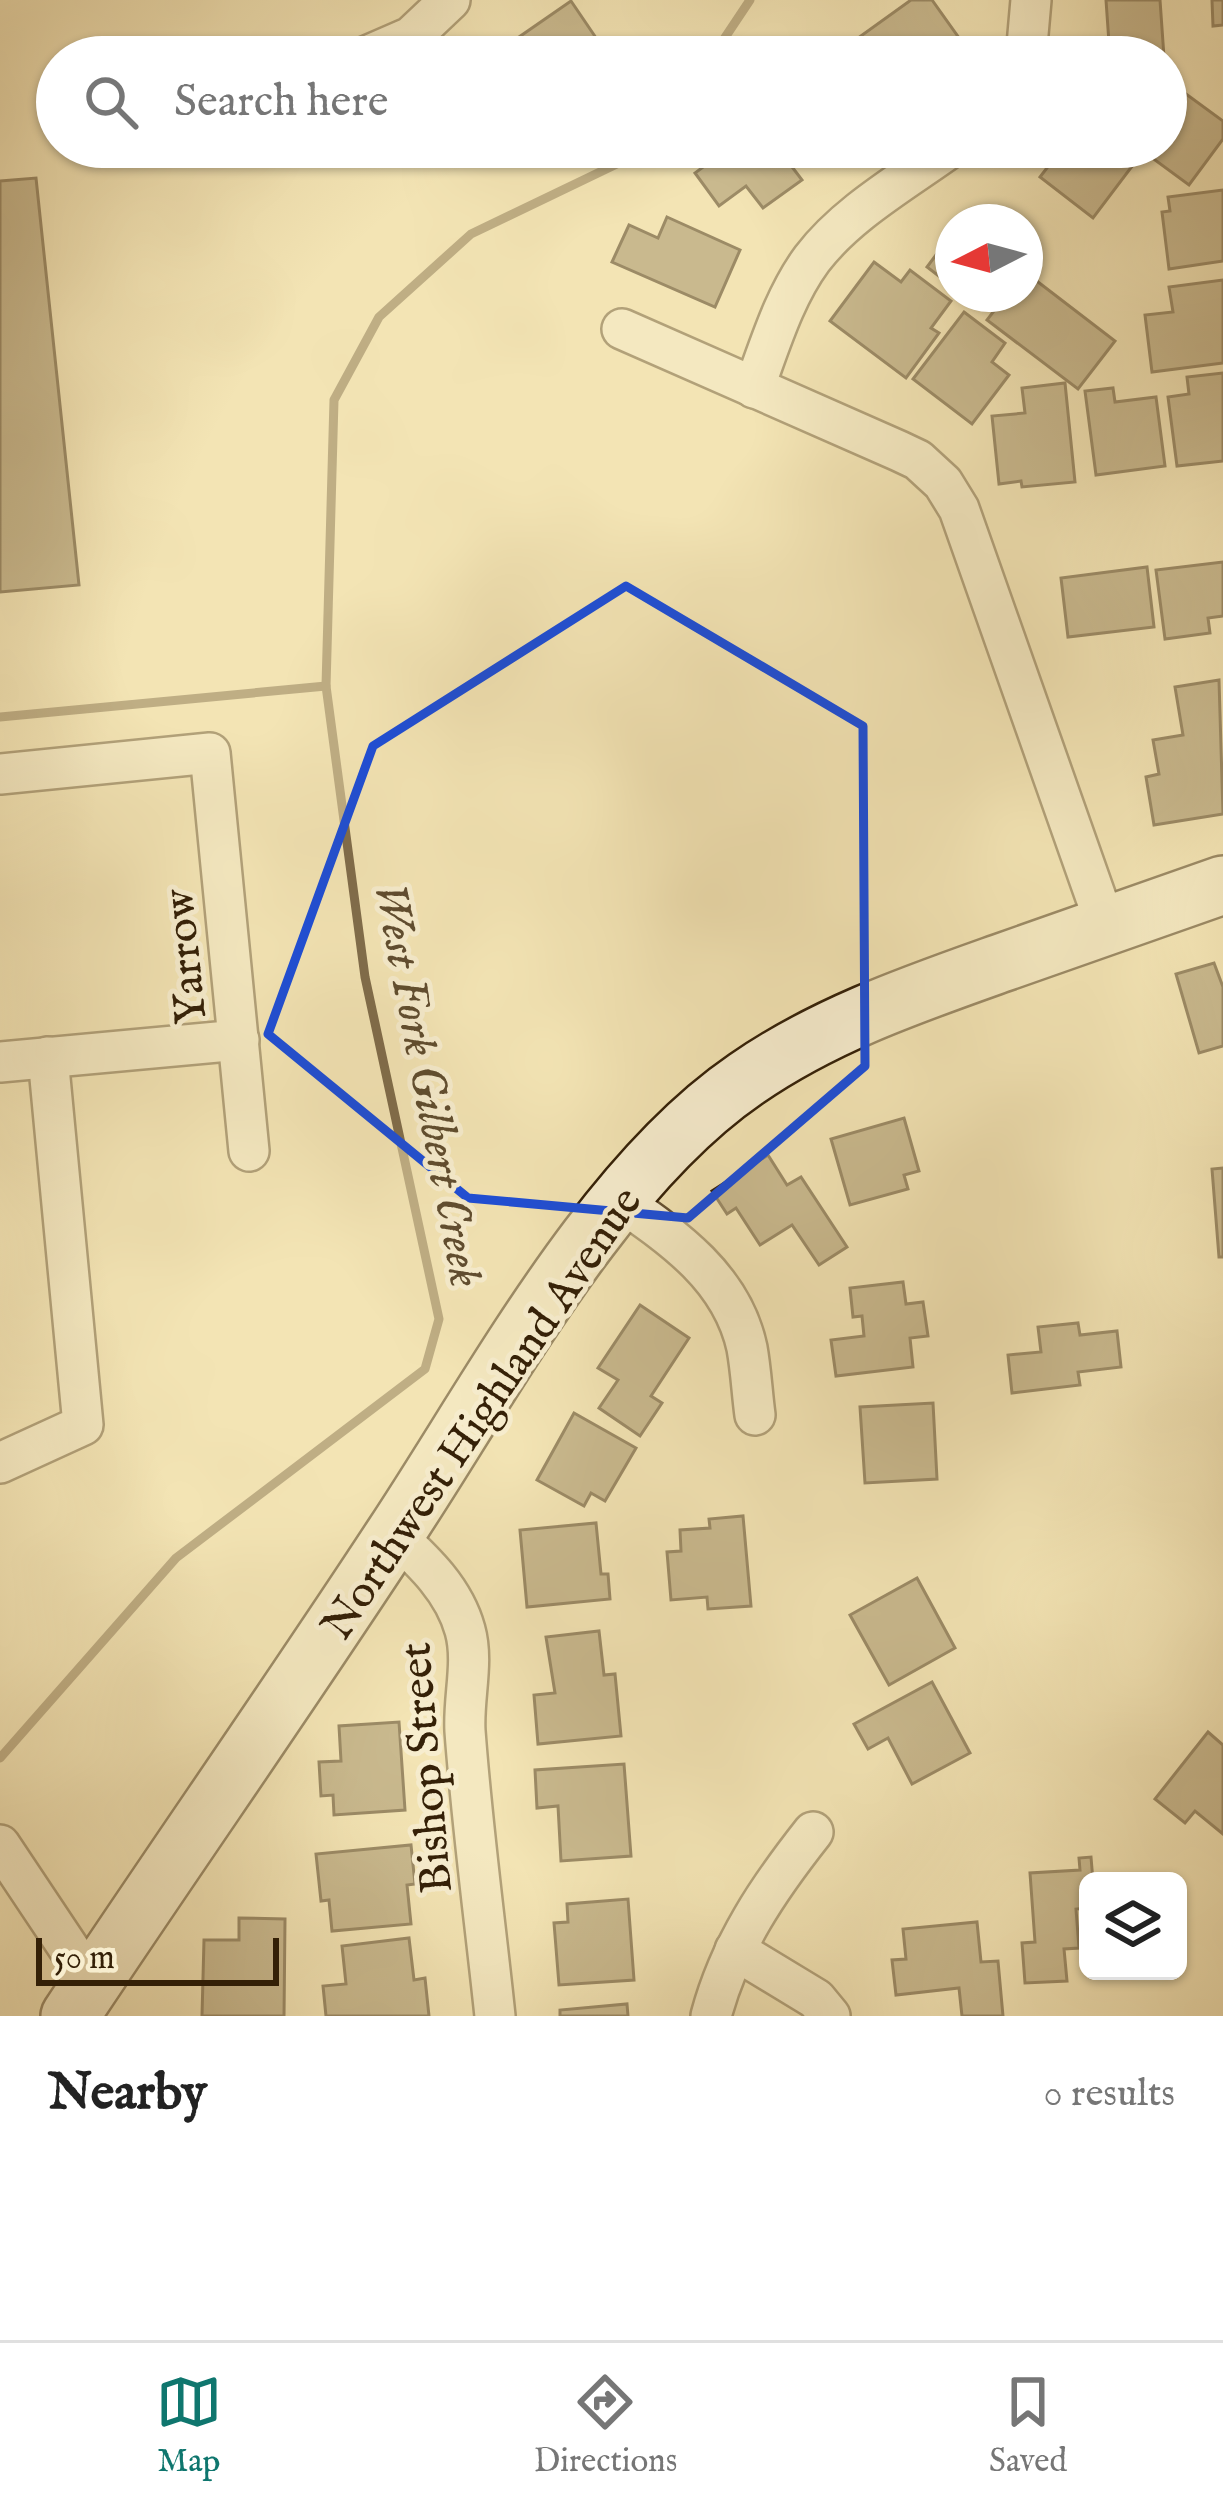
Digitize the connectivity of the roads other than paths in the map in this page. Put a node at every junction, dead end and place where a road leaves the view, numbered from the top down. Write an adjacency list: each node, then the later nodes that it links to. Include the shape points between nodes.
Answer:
1 (451, 0): 3 (street)
2 (1031, 0): 4 (street)
3 (412, 36)
4 (1028, 36)
5 (923, 168): 7 (street, via 809,262)
6 (622, 329): 7 (street)
7 (754, 388): 10 (street, via 918,460 943,483 982,571)
8 (0, 775): 11 (street, Yarrow, via 210,754)
9 (1223, 885): 10 (main road, Northwest Highland Avenue)
10 (1106, 926): 15 (main road, Northwest Highland Avenue, via 812,1038 720,1098)
11 (239, 1040): 12 (street); 14 (street, Yarrow)
12 (48, 1057): 13 (street); 17 (street, via 83,1425)
13 (0, 1062)
14 (249, 1151)
15 (619, 1200): 16 (street, via 706,1268 724,1293 747,1347); 18 (main road, Northwest Highland Avenue)
16 (755, 1415)
17 (0, 1463)
18 (395, 1535): 22 (main road, Northwest Highland Avenue); 23 (street, Bishop Street, via 430,1568 466,1631 465,1724)
19 (813, 1832): 21 (street)
20 (0, 1845): 22 (street)
21 (735, 1950): 24 (street); 25 (street)
22 (81, 2000)
23 (495, 2016)
24 (710, 2016)
25 (830, 2016)

